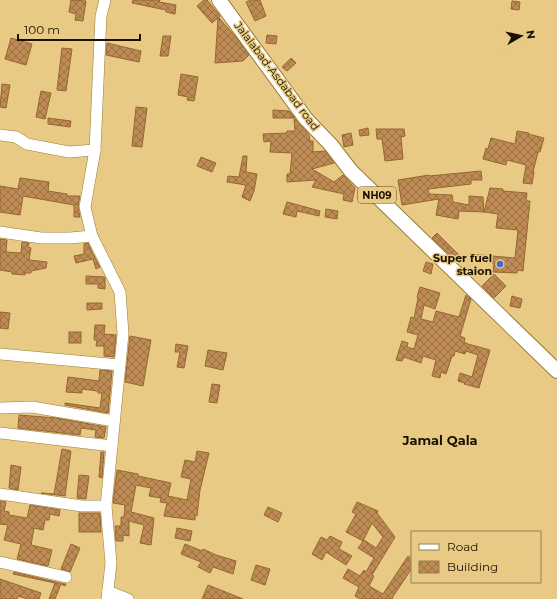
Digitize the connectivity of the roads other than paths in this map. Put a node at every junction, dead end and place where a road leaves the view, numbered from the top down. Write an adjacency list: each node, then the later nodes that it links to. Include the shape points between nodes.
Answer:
1 (106, 0): 4 (street, via 101,16)
2 (219, 0): 9 (main road, Jalalabad-Asdabad road / NH09, via 306,119 351,170)
3 (0, 135): 4 (street, via 16,137 27,144 69,152)
4 (95, 150): 6 (street, via 85,207)
5 (0, 232): 6 (street, via 41,238)
6 (92, 236): 8 (street, via 120,292 123,334)
7 (0, 354): 8 (street)
8 (120, 365): 11 (street)
9 (557, 371)
10 (0, 408): 11 (street, via 32,407)
11 (114, 421): 13 (street)
12 (0, 433): 13 (street)
13 (112, 446): 15 (street)
14 (0, 494): 15 (street, via 82,506)
15 (106, 506): 18 (street, via 111,563)
16 (0, 562): 17 (street)
17 (66, 577)
18 (107, 595): 19 (street)
19 (128, 599)

